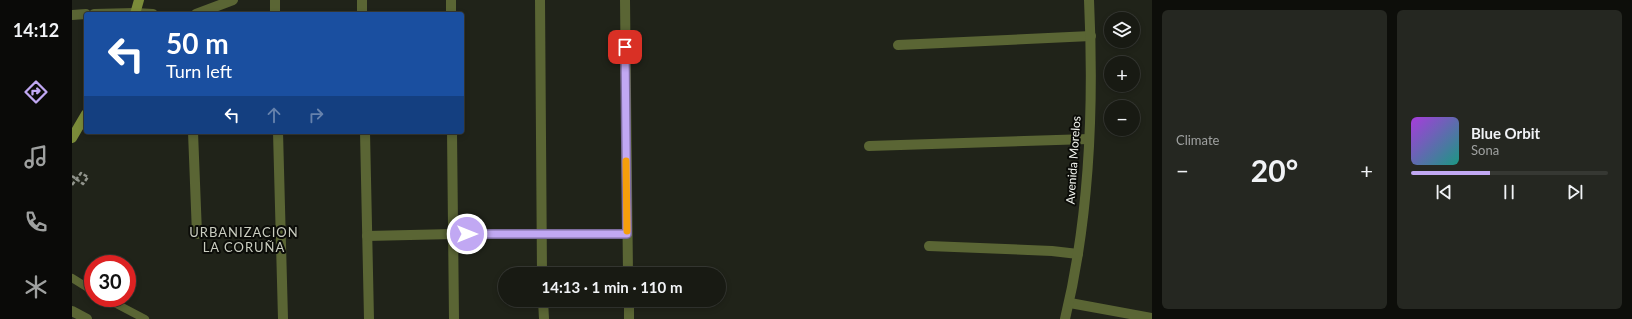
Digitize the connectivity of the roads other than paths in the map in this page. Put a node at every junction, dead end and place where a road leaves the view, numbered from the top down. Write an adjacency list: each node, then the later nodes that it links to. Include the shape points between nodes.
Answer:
1 (139, 0): 9 (main road)
2 (233, 0): 10 (street)
3 (275, 0): 11 (street)
4 (362, 0): 12 (street)
5 (451, 0): 13 (street)
6 (540, 0): 28 (street)
7 (624, 0): 29 (street)
8 (1089, 0): 16 (street, Avenida Morelos)
9 (135, 12)
10 (201, 12)
11 (275, 12)
12 (362, 12)
13 (452, 12)
14 (84, 14): 15 (street)
15 (72, 15)
16 (1091, 36): 17 (street); 24 (street, Avenida Morelos)
17 (898, 45)
18 (84, 117): 23 (main road)
19 (194, 134): 26 (street)
20 (278, 134): 45 (street)
21 (365, 134): 30 (street)
22 (452, 134): 27 (street)
23 (73, 136)
24 (1089, 139): 25 (street); 32 (street, Avenida Morelos)
25 (869, 146)
26 (197, 234)
27 (453, 234): 28 (street); 30 (street); 47 (street)
28 (541, 234): 29 (street); 33 (street)
29 (627, 234): 34 (street)
30 (367, 236): 46 (street)
31 (929, 246): 32 (street)
32 (1078, 254): 37 (street, Avenida Morelos)
33 (542, 267)
34 (628, 267)
35 (72, 278): 36 (lane)
36 (84, 285)
37 (1070, 302): 42 (street); 50 (street, Avenida Morelos)
38 (122, 307): 44 (lane)
39 (543, 307): 48 (street)
40 (628, 307): 49 (street)
41 (72, 311): 43 (street)
42 (1152, 318)
43 (87, 319)
44 (145, 319)
45 (283, 319)
46 (369, 319)
47 (454, 319)
48 (544, 319)
49 (629, 319)
50 (1065, 319)

